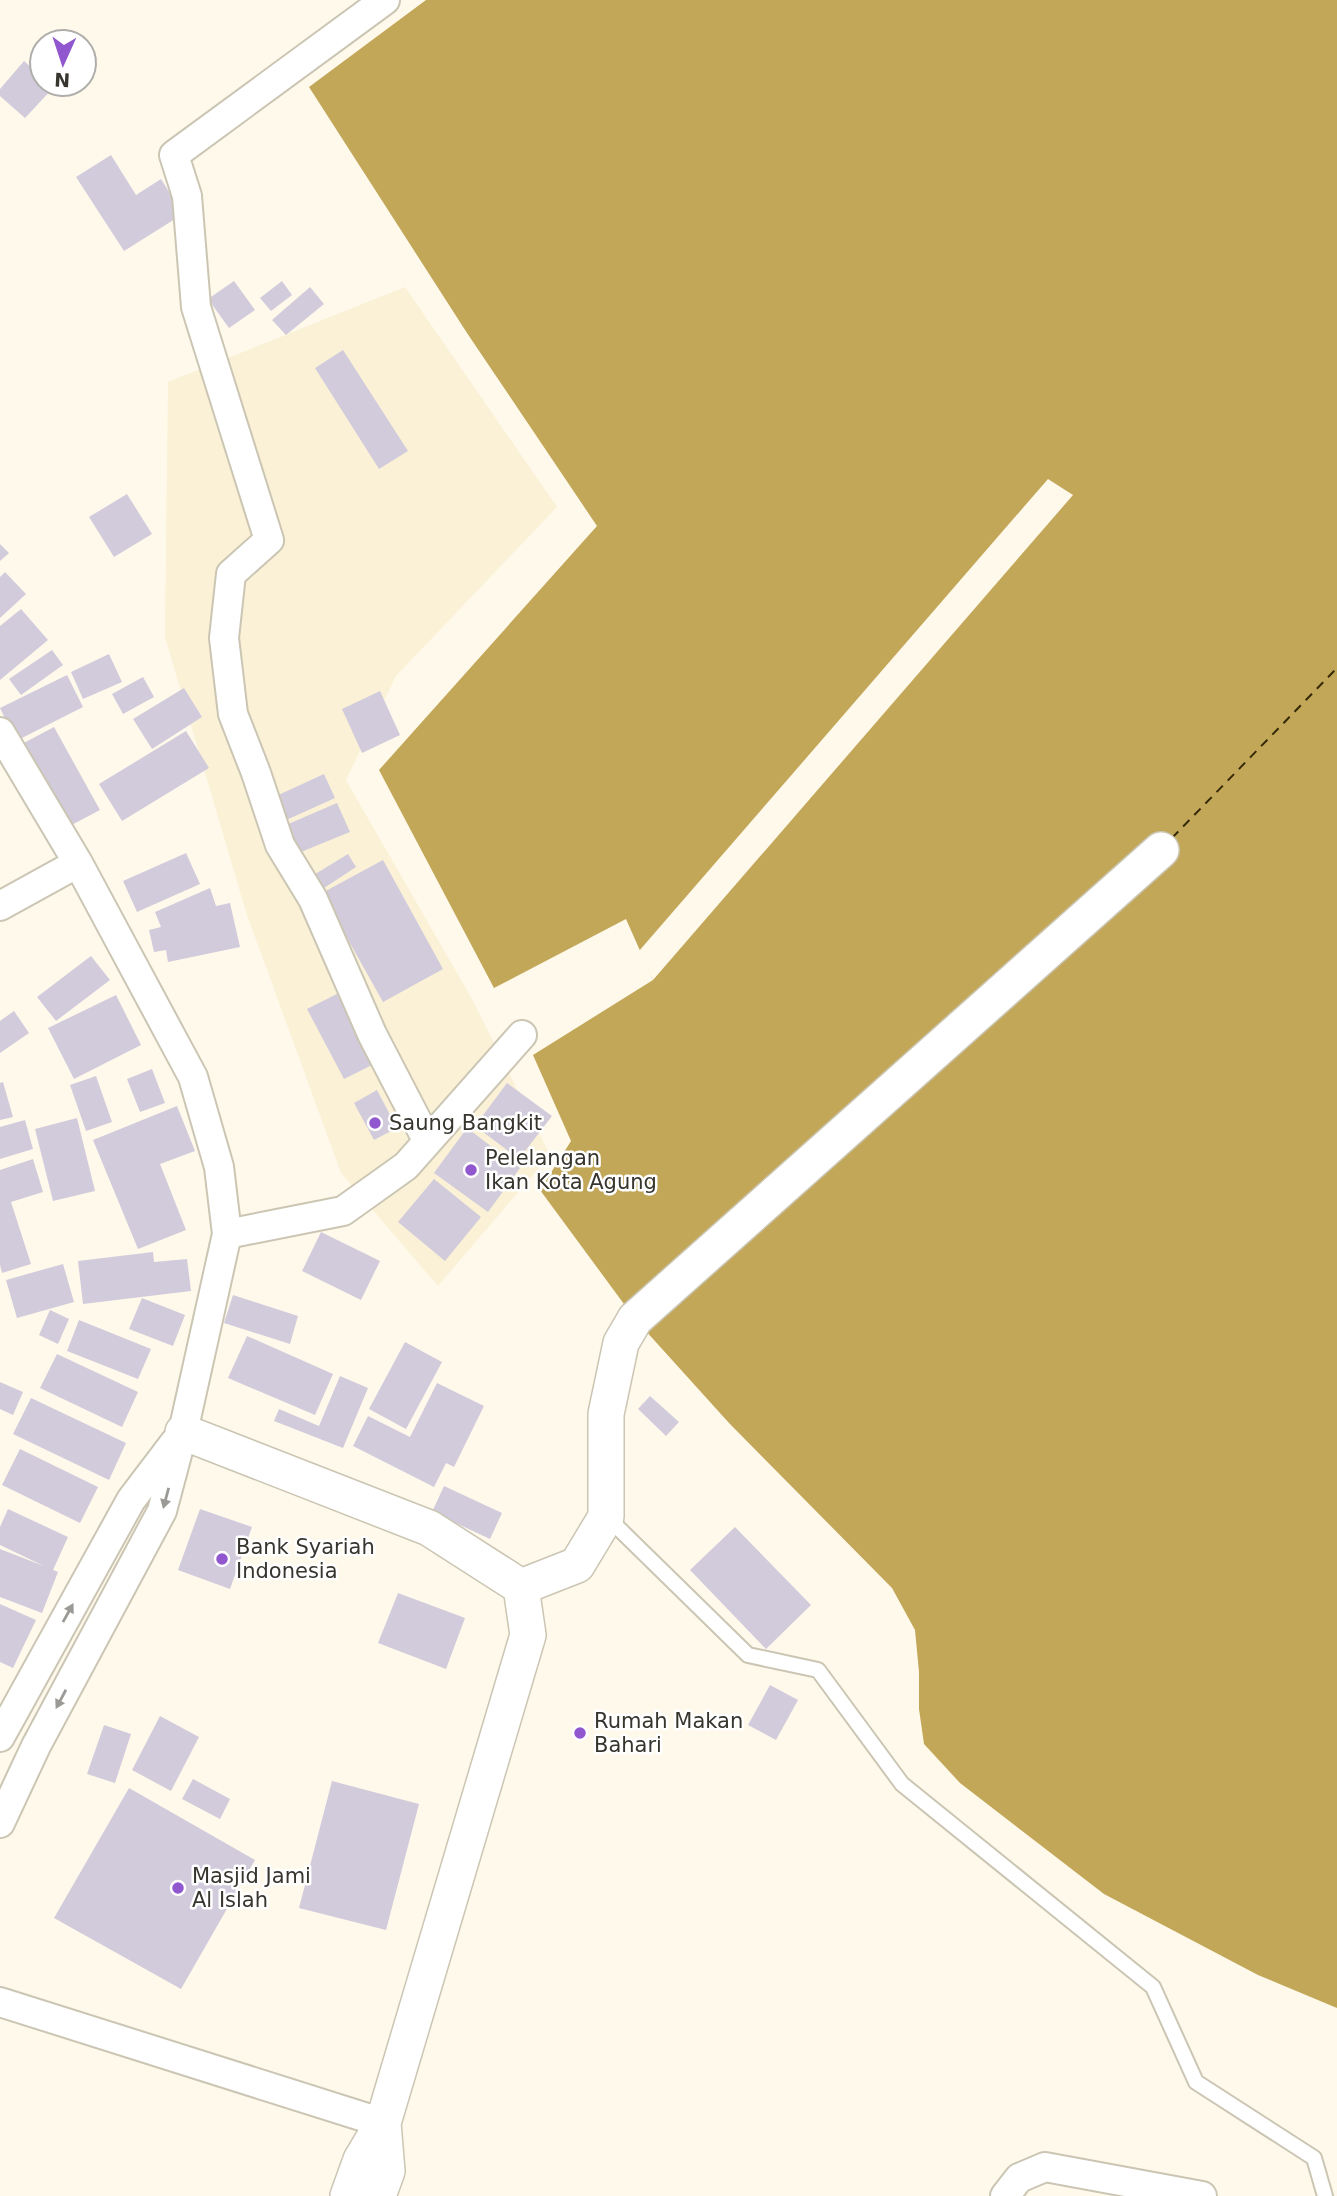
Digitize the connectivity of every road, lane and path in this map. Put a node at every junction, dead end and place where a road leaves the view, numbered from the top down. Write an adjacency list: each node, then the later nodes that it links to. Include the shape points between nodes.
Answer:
1 (385, 0): 7 (street, via 174,155 187,195 196,307 269,540 231,574 224,638 233,714 280,845 313,899 372,1034)
2 (0, 732): 4 (street)
3 (1161, 850): 10 (street, via 635,1320 621,1343 606,1414)
4 (78, 863): 5 (street); 8 (street, via 193,1077 219,1167)
5 (0, 906)
6 (522, 1035): 7 (street)
7 (427, 1140): 8 (street, via 406,1166 343,1211)
8 (228, 1234): 9 (street)
9 (183, 1432): 11 (street, via 429,1528); 12 (street, one-way to 9, via 131,1500); 13 (street, one-way to 13, via 162,1511 36,1746)
10 (606, 1517): 11 (street, via 577,1565); 20 (lane, via 748,1655 818,1670 902,1784 1153,1987 1196,2082 1314,2158)
11 (521, 1587): 15 (street, via 528,1634)
12 (0, 1737)
13 (0, 1823)
14 (0, 2002): 15 (street)
15 (383, 2123): 16 (street, via 361,2160); 17 (street, via 387,2171)
16 (348, 2196)
17 (378, 2196)
18 (1004, 2196): 19 (street, via 1019,2178 1045,2167)
19 (1202, 2196)
20 (1325, 2196)

